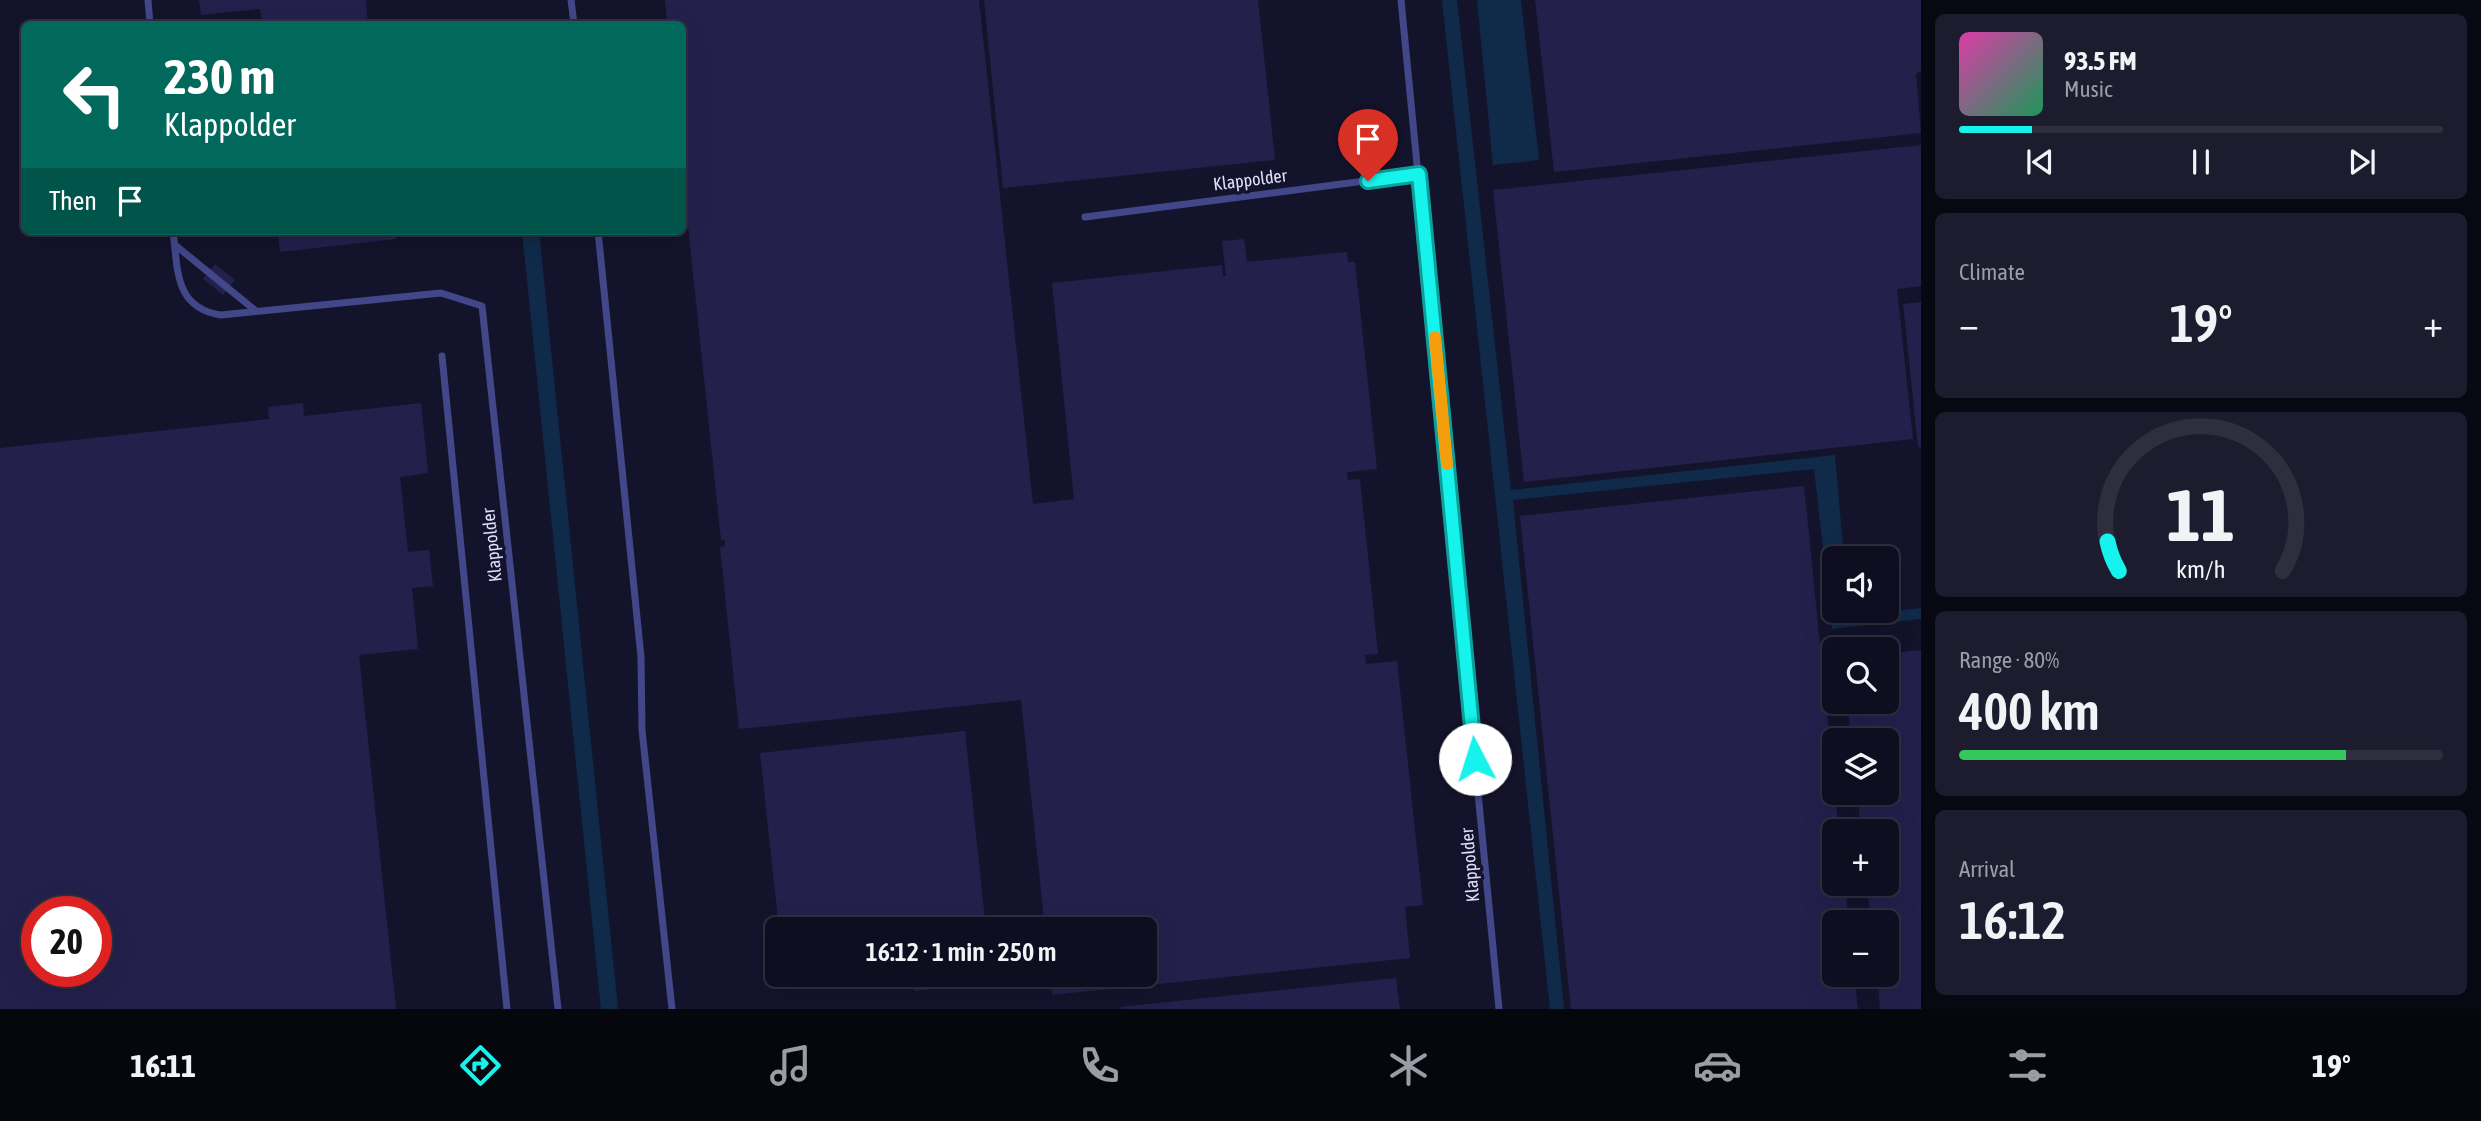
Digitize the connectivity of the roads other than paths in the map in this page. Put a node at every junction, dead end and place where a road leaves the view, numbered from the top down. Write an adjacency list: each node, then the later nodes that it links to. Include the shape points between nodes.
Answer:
1 (148, 0): 4 (lane)
2 (571, 0): 5 (lane)
3 (1401, 0): 6 (lane, Klappolder)
4 (150, 21)
5 (574, 21)
6 (1419, 174): 7 (lane, Klappolder); 16 (lane, Klappolder)
7 (1085, 217)
8 (174, 235): 10 (lane, Klappolder)
9 (598, 235): 15 (lane)
10 (175, 244): 11 (lane); 11 (lane, Klappolder, via 181,287 192,304 221,315)
11 (256, 312): 14 (lane, Klappolder, via 441,293 482,306)
12 (442, 356): 13 (lane, Klappolder)
13 (507, 1009)
14 (558, 1009)
15 (672, 1009)
16 (1499, 1009)

